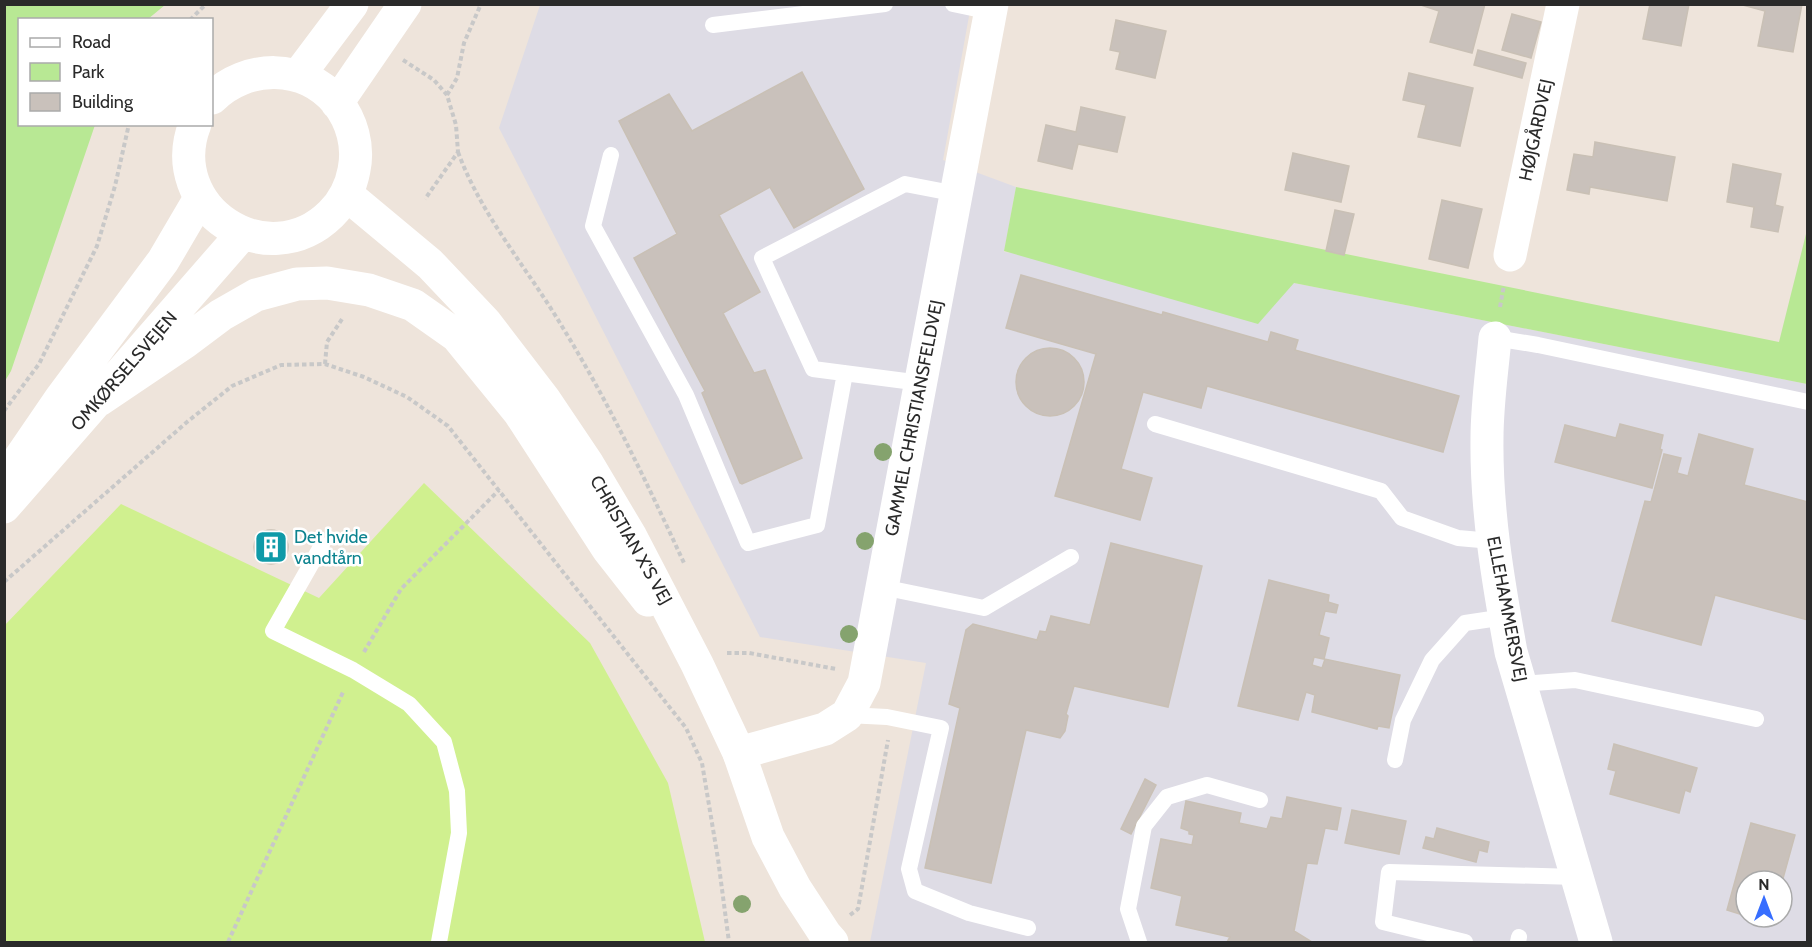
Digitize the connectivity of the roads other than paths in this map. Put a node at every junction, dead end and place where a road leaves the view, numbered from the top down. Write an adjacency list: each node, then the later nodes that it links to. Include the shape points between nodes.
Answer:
1 (352, 4): 8 (street)
2 (405, 4): 10 (street)
3 (953, 4): 6 (lane)
4 (1563, 4): 17 (street, HØJGÅRDVEJ)
5 (884, 5): 7 (lane)
6 (992, 8): 14 (street, GAMMEL CHRISTIANSFELDVEJ)
7 (713, 25)
8 (298, 76): 9 (street, via 265,72 248,75); 10 (street, via 320,87)
9 (213, 97)
10 (337, 103): 13 (street, via 346,116 356,147 354,171)
11 (195, 126): 15 (street, via 189,166)
12 (611, 155): 19 (lane, via 594,226 686,395 748,543 816,525)
13 (346, 194): 16 (street, via 325,220 310,230 277,238); 31 (street, CHRISTIAN X'S VEJ, via 430,264 485,322 544,399 631,537)
14 (957, 194): 19 (lane, via 905,184 762,258 813,369); 20 (street, GAMMEL CHRISTIANSFELDVEJ)
15 (200, 198): 16 (street, via 219,219); 24 (street, OMKØRSELSVEJEN, via 163,261)
16 (243, 233): 21 (street, OMKØRSELSVEJEN)
17 (1510, 255)
18 (1495, 338): 22 (lane); 26 (street, ELLEHAMMERSVEJ, via 1487,438)
19 (844, 373): 20 (lane)
20 (921, 383): 29 (street, GAMMEL CHRISTIANSFELDVEJ)
21 (99, 400): 25 (street, OMKØRSELSVEJEN); 31 (street, via 220,315 256,295 297,284 327,283 369,290 413,305 458,336 519,412 608,549)
22 (1808, 402)
23 (1155, 424): 26 (lane, via 1381,491 1402,518 1458,538)
24 (4, 482)
25 (4, 507)
26 (1492, 541): 30 (street, ELLEHAMMERSVEJ)
27 (322, 545): 41 (lane, via 273,632 353,670 409,704 444,742 457,791 459,833)
28 (1071, 557): 29 (lane, via 984,608)
29 (882, 587): 33 (street, GAMMEL CHRISTIANSFELDVEJ, via 864,682)
30 (1505, 617): 32 (street, ELLEHAMMERSVEJ); 36 (lane, via 1465,623 1432,660 1403,720)
31 (717, 660): 35 (street, CHRISTIAN X'S VEJ)
32 (1520, 684): 34 (lane, via 1575,680); 38 (street, ELLEHAMMERSVEJ)
33 (847, 715): 35 (street, via 825,729); 39 (lane, via 887,717 941,728 909,869 915,891 969,913)
34 (1756, 719)
35 (739, 753): 40 (street, CHRISTIAN X'S VEJ, via 768,837)
36 (1395, 760)
37 (1260, 800): 42 (lane, via 1207,785 1167,797 1144,826 1128,909)
38 (1577, 877): 43 (lane, via 1389,872 1383,922); 44 (street, ELLEHAMMERSVEJ)
39 (1028, 928)
40 (828, 938)
41 (439, 942)
42 (1139, 942)
43 (1465, 942)
44 (1596, 942)

